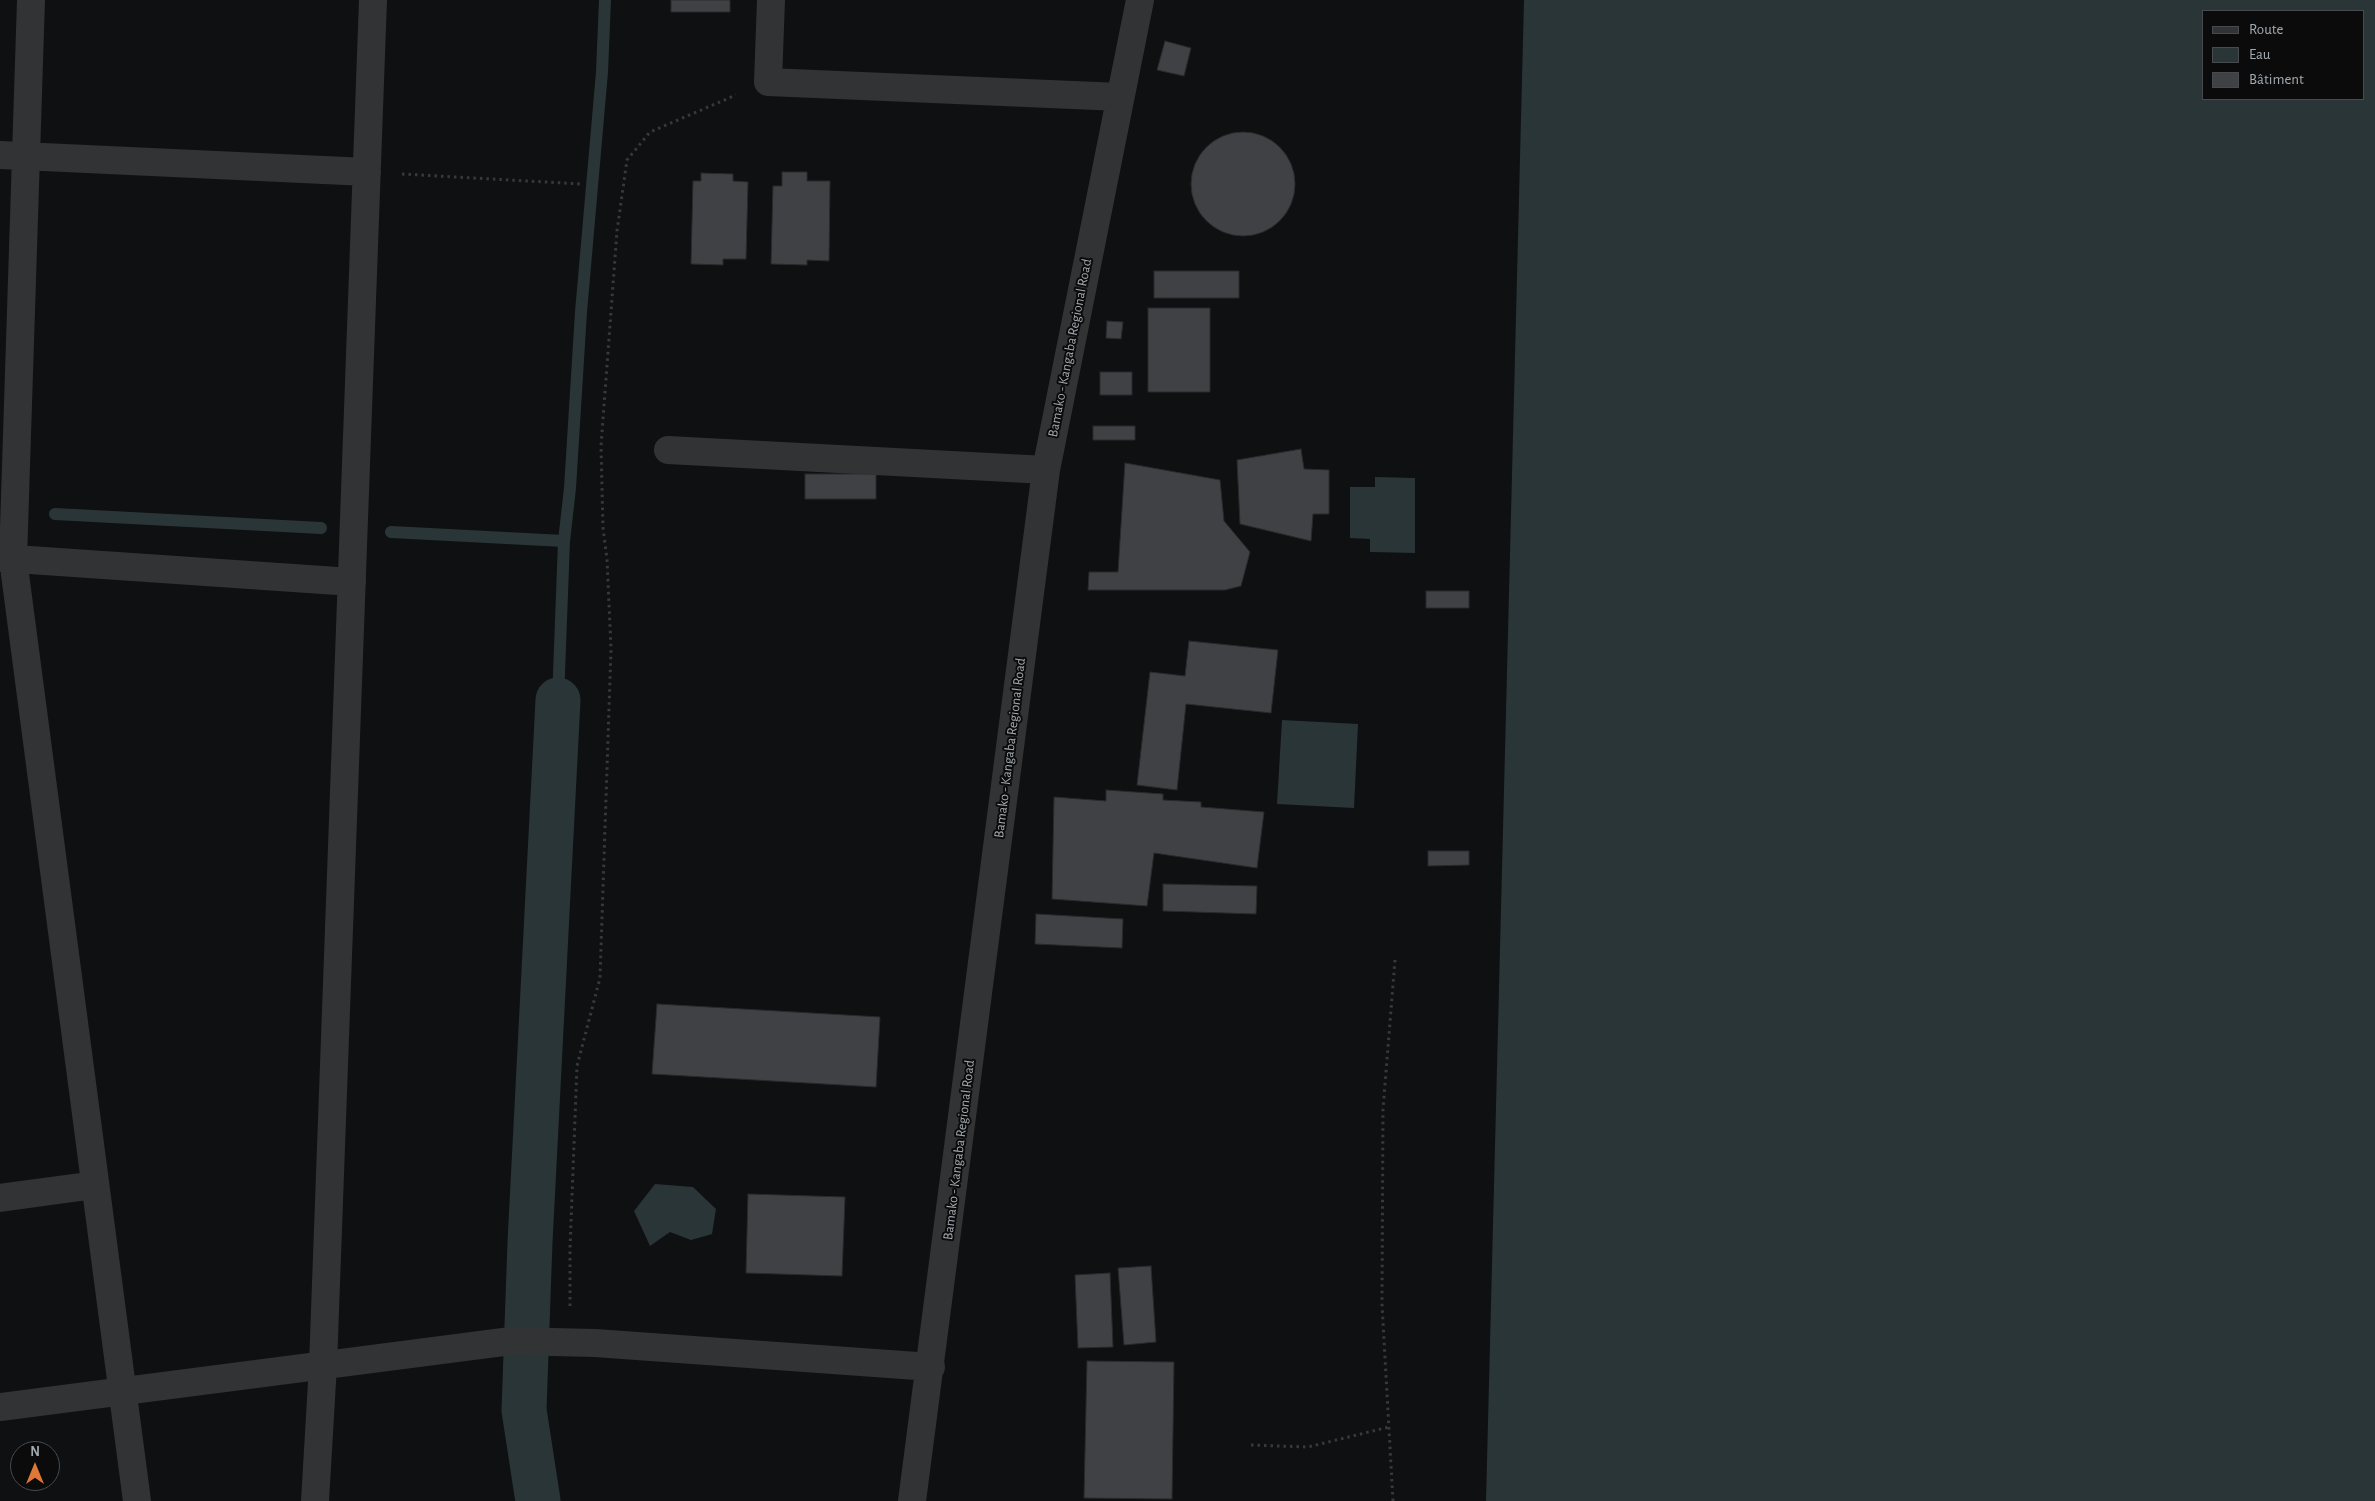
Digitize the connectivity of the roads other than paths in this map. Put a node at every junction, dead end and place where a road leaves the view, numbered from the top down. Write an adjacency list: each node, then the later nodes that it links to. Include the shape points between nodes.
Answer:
1 (31, 0): 6 (street)
2 (373, 0): 7 (street)
3 (771, 0): 5 (street, via 768,82)
4 (1140, 0): 5 (street, Bamako - Kangaba Regional Road)
5 (1120, 96): 9 (street, Bamako - Kangaba Regional Road)
6 (13, 155): 7 (street); 10 (street)
7 (367, 172): 11 (street)
8 (668, 450): 9 (street)
9 (1046, 470): 16 (street, Bamako - Kangaba Regional Road)
10 (6, 559): 11 (street); 12 (street)
11 (352, 582): 15 (street)
12 (9, 608): 13 (street)
13 (95, 1185): 14 (street); 17 (street)
14 (0, 1198)
15 (323, 1365): 16 (street, via 511,1341 582,1342); 17 (street); 21 (street)
16 (930, 1367): 19 (street, Bamako - Kangaba Regional Road)
17 (122, 1392): 18 (street); 20 (street)
18 (0, 1407)
19 (914, 1500)
20 (137, 1501)
21 (315, 1501)

